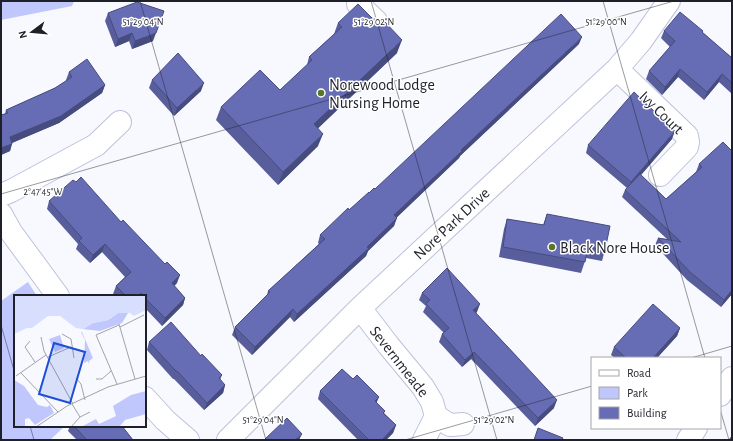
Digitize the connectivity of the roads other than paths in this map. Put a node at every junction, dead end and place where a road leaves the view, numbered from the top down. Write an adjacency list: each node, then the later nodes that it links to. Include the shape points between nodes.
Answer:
1 (362, 1): 3 (street, via 358,4)
2 (669, 1): 4 (street, Nore Park Drive, via 641,41)
3 (376, 22)
4 (616, 69): 6 (street, Ivy Court, via 687,136 687,147); 10 (street, Nore Park Drive)
5 (120, 122): 7 (street, via 102,152)
6 (660, 175)
7 (1, 195)
8 (1, 214): 9 (street, via 11,232)
9 (57, 295)
10 (360, 308): 14 (street, Severnmeade, via 423,387 432,402); 18 (street, Nore Park Drive)
11 (732, 378): 12 (street)
12 (721, 394)
13 (146, 399): 17 (street)
14 (436, 416): 15 (street, Severnmeade, via 450,425); 19 (street, Severnmeade)
15 (463, 424)
16 (695, 429): 20 (street)
17 (188, 440)
18 (228, 440)
19 (424, 440)
20 (688, 440)

